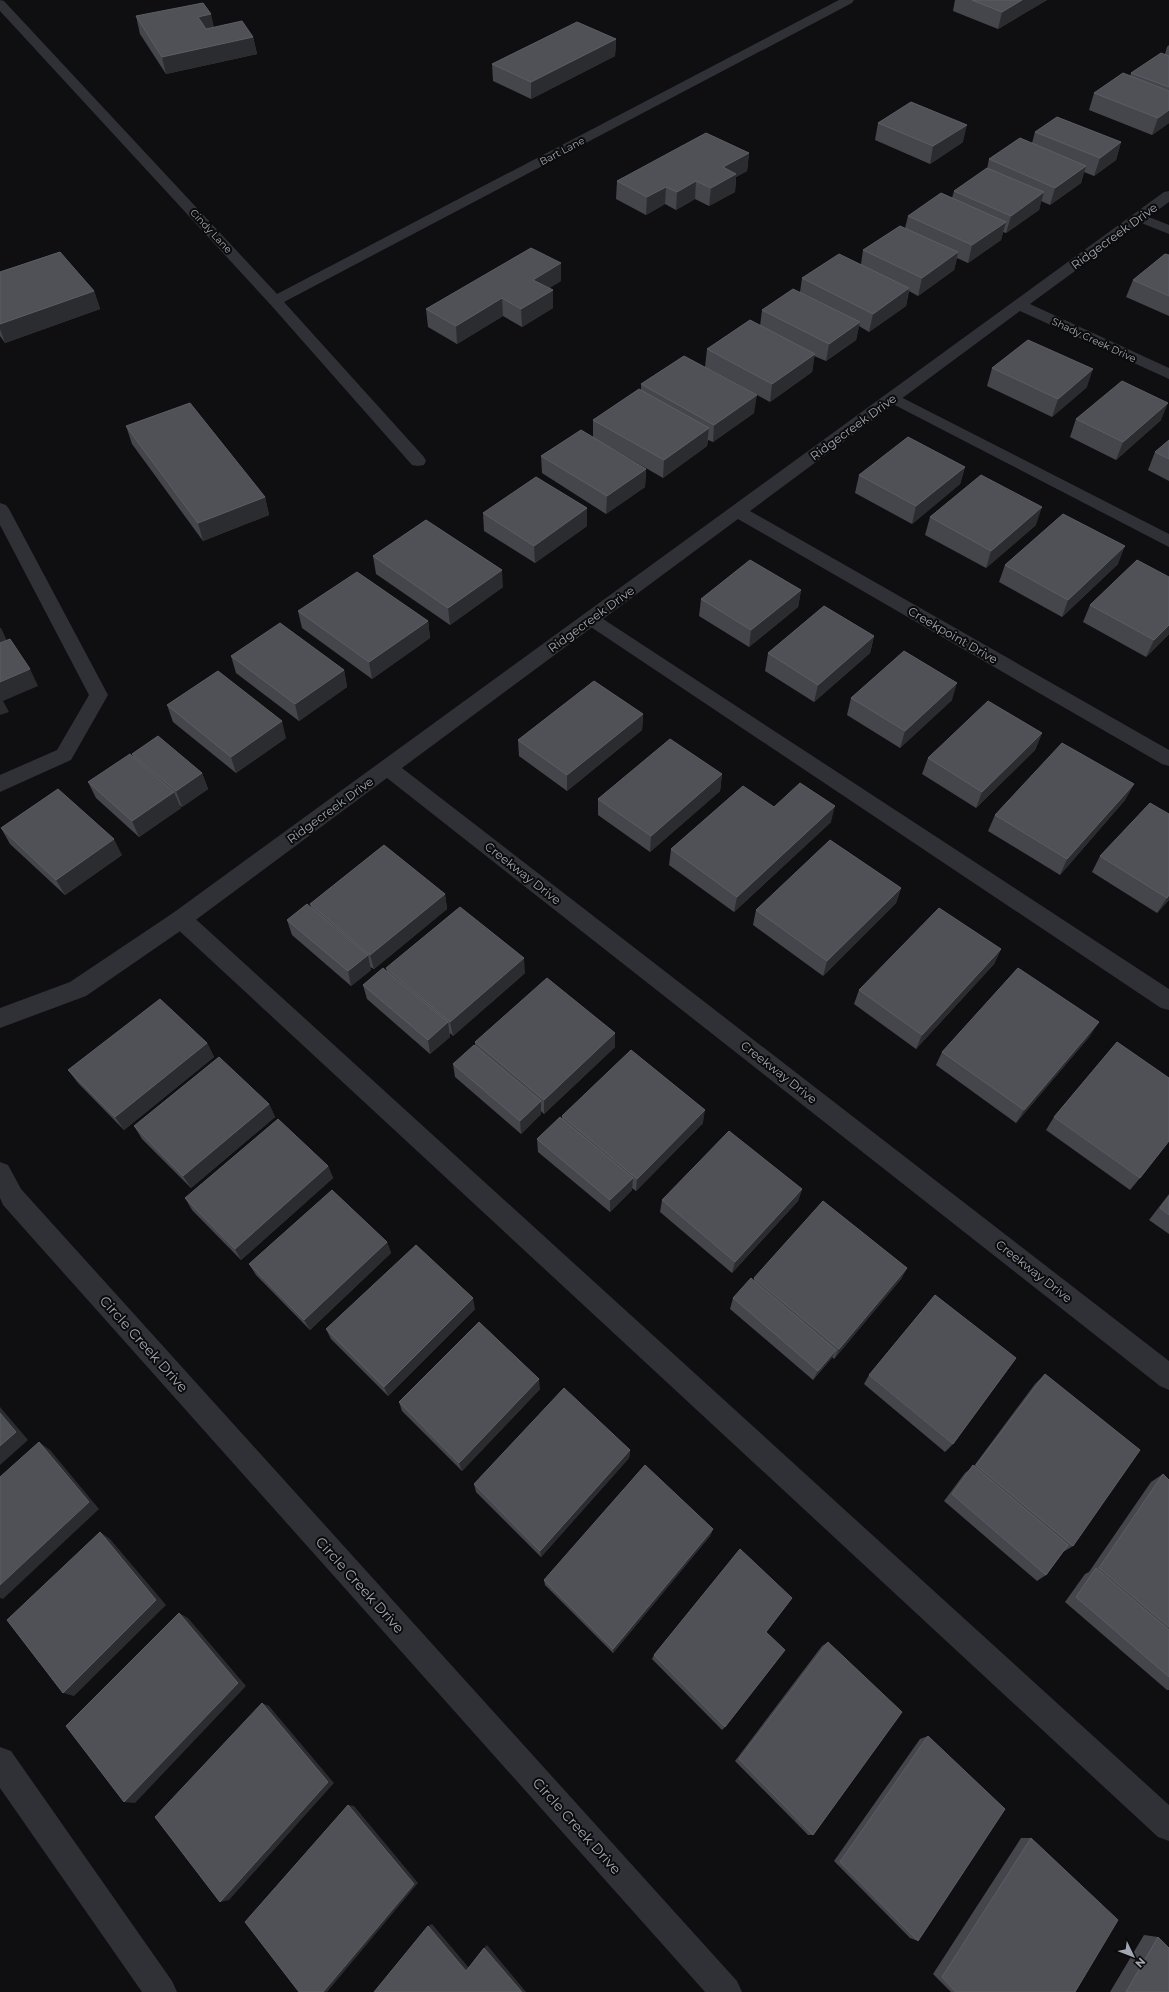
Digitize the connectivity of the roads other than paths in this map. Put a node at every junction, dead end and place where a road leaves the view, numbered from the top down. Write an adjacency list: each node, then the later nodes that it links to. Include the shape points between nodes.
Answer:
1 (848, 0): 6 (street, Bart Lane)
2 (0, 4): 6 (street, Cindy Lane)
3 (1169, 195): 4 (street, Ridgecreek Drive)
4 (1139, 217): 5 (street); 7 (street, Ridgecreek Drive)
5 (1169, 230)
6 (276, 301): 10 (street, Cindy Lane)
7 (1019, 305): 8 (street, Shady Creek Drive); 9 (street, Ridgecreek Drive)
8 (1169, 374)
9 (893, 398): 12 (street, Ridgecreek Drive); 13 (street)
10 (418, 461)
11 (0, 509): 17 (street, via 99,695 64,755)
12 (737, 511): 14 (street, Ridgecreek Drive); 15 (street, Creekpoint Drive)
13 (1169, 540)
14 (591, 619): 16 (street, Ridgecreek Drive); 19 (street)
15 (1169, 759)
16 (388, 768): 18 (street, Ridgecreek Drive); 22 (street, Creekway Drive)
17 (0, 784)
18 (181, 920): 20 (street, Ridgecreek Drive, via 78,989); 24 (street)
19 (1169, 1001)
20 (0, 1018)
21 (0, 1173): 26 (street, Circle Creek Drive, via 12,1197)
22 (1169, 1376)
23 (0, 1762): 25 (street)
24 (1169, 1826)
25 (161, 1992)
26 (726, 1992)

